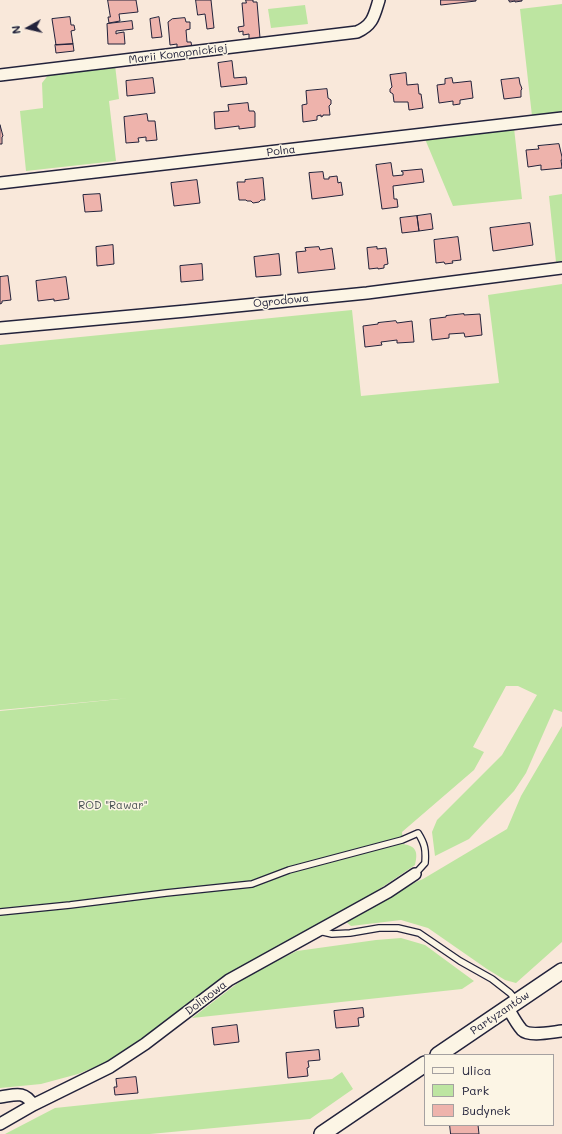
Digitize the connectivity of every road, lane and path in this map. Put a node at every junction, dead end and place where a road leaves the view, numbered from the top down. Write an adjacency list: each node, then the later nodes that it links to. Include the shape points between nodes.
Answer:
1 (379, 0): 2 (street, Marii Konopnickiej, via 373,20 357,32)
2 (0, 75)
3 (562, 118): 4 (street, Polna)
4 (0, 183)
5 (562, 268): 6 (street, Ogrodowa, via 367,293)
6 (0, 328)
7 (415, 874): 8 (lane, via 426,863 424,843 418,833 402,840 289,870 252,884); 9 (street, Dolinowa)
8 (0, 912)
9 (319, 931): 11 (lane, via 338,934 398,928 419,933 492,979 510,993); 16 (street, Dolinowa, via 229,980 145,1044 110,1067)
10 (562, 971): 11 (street, Partyzantów)
11 (513, 1005): 12 (street, via 522,1030 535,1034); 13 (street, Partyzantów)
12 (562, 1031)
13 (440, 1054)
14 (424, 1065): 18 (street)
15 (0, 1096): 16 (street, via 21,1095 28,1098)
16 (33, 1105): 17 (street, Dolinowa)
17 (0, 1124)
18 (322, 1134)

